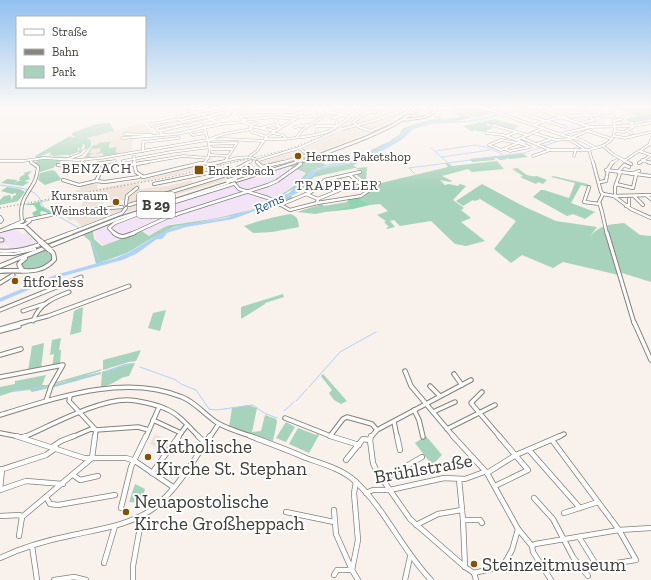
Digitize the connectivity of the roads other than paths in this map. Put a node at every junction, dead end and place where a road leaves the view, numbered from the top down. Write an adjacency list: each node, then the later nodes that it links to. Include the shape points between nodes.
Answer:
1 (126, 134): 24 (street)
2 (177, 134): 22 (street); 31 (street)
3 (206, 134): 40 (street)
4 (224, 134): 40 (street)
5 (256, 134): 34 (street)
6 (270, 134): 34 (street)
7 (281, 134): 35 (street)
8 (299, 134): 28 (street)
9 (310, 134): 28 (street)
10 (335, 134): 64 (street)
11 (372, 134): 94 (highway, B 29, via 340,148)
12 (373, 134): 94 (highway, B 29, via 355,143)
13 (496, 134): 25 (street)
14 (511, 134): 25 (street)
15 (538, 134): 26 (street)
16 (548, 134): 26 (street)
17 (562, 134): 33 (street)
18 (578, 134): 33 (street)
19 (600, 134): 38 (street)
20 (628, 134): 29 (street, via 630,135)
21 (641, 134): 29 (street)
22 (163, 135): 24 (street)
23 (528, 135): 32 (street)
24 (157, 136): 30 (street); 42 (street)
25 (506, 136): 43 (street)
26 (544, 136): 37 (street)
27 (614, 136): 29 (street); 38 (street)
28 (297, 137): 35 (street)
29 (628, 137)
30 (122, 138)
31 (179, 138): 39 (street); 49 (street)
32 (521, 138): 43 (street); 44 (street)
33 (570, 138): 37 (street); 55 (street, via 584,141); 62 (street)
34 (265, 139): 35 (street); 40 (street); 78 (street)
35 (286, 139)
36 (536, 139): 44 (street)
37 (551, 139): 51 (street)
38 (612, 139): 52 (street)
39 (167, 140): 42 (street); 54 (street)
40 (207, 140): 49 (street); 50 (street)
41 (238, 140): 46 (street)
42 (156, 141): 63 (street); 69 (street, via 143,142)
43 (514, 141): 47 (street); 48 (street); 65 (street, via 501,140 489,145)
44 (531, 142): 51 (street)
45 (651, 142): 53 (street)
46 (236, 143): 50 (street); 59 (street)
47 (518, 143): 60 (street); 60 (street, via 530,147 510,151)
48 (525, 143)
49 (181, 144): 54 (street); 68 (street)
50 (209, 144): 56 (street)
51 (537, 144): 66 (street)
52 (603, 146): 55 (street); 95 (street)
53 (646, 146): 57 (street); 71 (street)
54 (169, 147): 63 (street)
55 (594, 147): 67 (street)
56 (211, 148): 58 (street); 59 (street); 82 (street)
57 (651, 148)
58 (195, 149): 68 (street); 81 (street)
59 (233, 149): 77 (street)
60 (505, 149): 65 (street)
61 (576, 149): 62 (street); 66 (street); 80 (street)
62 (584, 149): 67 (street)
63 (157, 150): 69 (street); 74 (street)
64 (300, 150): 93 (street); 94 (street, via 308,155)
65 (501, 150): 70 (street)
66 (550, 150): 79 (street)
67 (590, 150): 124 (street)
68 (182, 151): 74 (street); 76 (street)
69 (143, 152): 73 (street)
70 (505, 152)
71 (642, 152): 75 (street); 95 (street)
72 (83, 153): 86 (street)
73 (131, 154): 84 (street); 87 (street)
74 (159, 154): 84 (street); 85 (street)
75 (651, 155): 88 (street)
76 (183, 156): 81 (street); 85 (street)
77 (228, 156): 82 (street); 92 (street)
78 (250, 156): 92 (street); 93 (street)
79 (533, 156)
80 (574, 156)
81 (195, 157): 82 (street)
82 (209, 157): 96 (street)
83 (39, 159): 86 (street); 90 (street); 90 (street)
84 (134, 159): 101 (street); 101 (street, via 125,160 125,166)
85 (161, 159): 101 (street)
86 (67, 160): 87 (street); 104 (street)
87 (83, 160): 99 (street)
88 (642, 160): 97 (street); 98 (street)
89 (0, 161): 90 (street)
90 (33, 161): 156 (street, via 38,167 38,175 20,206)
91 (115, 161): 100 (street)
92 (225, 161): 96 (street)
93 (255, 161): 94 (street, via 266,167); 109 (street)
94 (299, 161): 123 (highway, B 29); 133 (street, via 301,164 272,184)
95 (624, 161): 102 (street)
96 (204, 163): 118 (street)
97 (639, 163)
98 (651, 163)
99 (82, 164): 100 (street); 106 (street)
100 (97, 164): 122 (street, via 100,176)
101 (135, 164): 118 (street)
102 (631, 164)
103 (58, 165): 104 (street)
104 (62, 165): 106 (street)
105 (624, 165): 107 (street); 110 (street, via 616,160); 113 (street, via 619,170)
106 (74, 166): 108 (street)
107 (629, 167)
108 (71, 169)
109 (236, 169): 115 (street); 126 (street)
110 (606, 170): 113 (street); 124 (street, via 606,181)
111 (638, 171): 114 (street)
112 (360, 172): 116 (street)
113 (620, 173): 114 (street); 127 (street)
114 (631, 174): 117 (street)
115 (227, 175): 123 (street); 149 (street)
116 (350, 175): 125 (street); 128 (street)
117 (636, 175): 119 (street); 127 (street, via 634,188)
118 (139, 176): 122 (street)
119 (651, 176)
120 (63, 180): 122 (street, via 79,185)
121 (340, 180): 131 (street)
122 (96, 182)
123 (232, 182): 133 (street); 146 (street); 157 (highway, B 29)
124 (600, 182): 135 (street)
125 (320, 183): 132 (street); 134 (street)
126 (154, 184)
127 (616, 184): 138 (street)
128 (361, 185): 131 (street); 142 (street, via 379,183 361,196)
129 (589, 187): 145 (street, via 584,202 593,206)
130 (137, 188): 149 (street, via 127,196)
131 (348, 188): 132 (street)
132 (337, 191): 142 (street)
133 (246, 192): 147 (street, via 264,196); 151 (street)
134 (306, 194): 142 (street); 147 (street)
135 (602, 194): 138 (street); 145 (street)
136 (651, 194): 137 (street)
137 (646, 195): 139 (street); 141 (street)
138 (615, 196): 139 (street); 143 (street)
139 (634, 196): 148 (street)
140 (629, 199): 150 (street, via 629,205)
141 (651, 199)
142 (317, 201): 147 (street, via 290,210)
143 (619, 201): 144 (street); 150 (street)
144 (616, 203)
145 (600, 204): 178 (street, via 633,320)
146 (165, 205): 151 (street); 151 (street, via 113,223 109,228 118,236 124,237)
147 (280, 205)
148 (643, 205)
149 (126, 206): 152 (street); 157 (street, via 122,213)
150 (626, 206): 154 (street)
151 (176, 215)
152 (45, 216): 156 (street); 156 (street)
153 (0, 217): 155 (street)
154 (651, 218)
155 (0, 222)
156 (24, 223): 158 (street); 158 (highway); 159 (highway)
157 (82, 230): 159 (highway, B 29); 160 (street, via 26,249); 161 (highway, B 29)
158 (0, 231)
159 (42, 245): 162 (highway, via 18,253); 163 (highway, B 29); 165 (highway, bridge, via 54,255 48,266 35,271)
160 (0, 251)
161 (36, 252): 163 (highway, B 29); 165 (highway, via 20,262 19,267)
162 (0, 254)
163 (0, 265)
164 (0, 271): 165 (highway)
165 (22, 271)
166 (13, 275): 168 (street)
167 (81, 277): 172 (street)
168 (0, 282)
169 (129, 286): 174 (street)
170 (69, 292): 171 (street)
171 (44, 304): 173 (street); 174 (street, via 34,314)
172 (0, 310)
173 (23, 311)
174 (33, 320): 175 (street)
175 (0, 330)
176 (21, 349): 177 (street)
177 (0, 354)
178 (651, 360)
179 (405, 371): 190 (street, via 411,386)
180 (454, 374): 183 (street)
181 (0, 377): 188 (street, via 63,365 50,387)
182 (471, 380): 183 (street)
183 (462, 385): 187 (street)
184 (430, 386): 187 (street)
185 (482, 392): 196 (street, via 472,403)
186 (70, 396): 188 (street); 195 (street, via 69,401); 201 (street, via 120,386 156,390 189,400)
187 (440, 396): 190 (street)
188 (46, 401): 197 (street)
189 (455, 402): 194 (street)
190 (426, 403): 193 (street); 194 (street)
191 (495, 405): 196 (street)
192 (159, 407): 195 (street, via 128,400 107,403); 199 (street); 202 (street, via 167,409)
193 (414, 410): 200 (street); 212 (street)
194 (433, 412): 203 (street)
195 (79, 413): 204 (street); 211 (street)
196 (480, 414): 203 (street); 220 (street)
197 (0, 415)
198 (285, 418): 210 (street)
199 (153, 420): 205 (street); 207 (street)
200 (394, 422): 206 (street); 218 (street)
201 (218, 425): 215 (street); 232 (street, via 339,470)
202 (187, 426): 207 (street); 215 (street)
203 (446, 429): 227 (street)
204 (96, 430): 205 (street, via 138,427); 217 (street, via 91,429 55,443); 222 (street)
205 (149, 430): 224 (street)
206 (378, 430): 210 (street, via 372,424 347,417); 213 (street, via 372,434)
207 (181, 433): 226 (street)
208 (0, 434): 211 (street)
209 (564, 434): 214 (street, Brühlstraße)
210 (330, 436): 216 (street)
211 (23, 437): 217 (street)
212 (422, 437)
213 (370, 440): 216 (street, via 363,439); 231 (street, via 373,463)
214 (552, 440): 219 (street, Brühlstraße); 242 (street)
215 (205, 443): 235 (street)
216 (359, 445): 223 (street)
217 (54, 447): 222 (street, via 84,458); 225 (street, via 46,455)
218 (400, 450)
219 (529, 450): 220 (street, Brühlstraße); 244 (street)
220 (516, 455): 227 (street, Brühlstraße); 234 (street, via 528,470)
221 (422, 457): 231 (street)
222 (92, 458): 224 (street, via 126,458); 228 (street)
223 (346, 460)
224 (135, 461): 226 (street); 243 (street, via 131,467)
225 (1, 470): 236 (street)
226 (152, 473): 235 (street)
227 (486, 473): 230 (street, Brühlstraße, via 466,479); 234 (street)
228 (73, 475): 229 (street, via 80,480); 233 (street)
229 (98, 476)
230 (459, 478): 237 (street, Brühlstraße, via 444,478); 246 (street)
231 (383, 480): 237 (street)
232 (356, 482): 238 (street); 271 (street, via 354,492 358,540)
233 (63, 484): 236 (street, via 26,481); 240 (street)
234 (495, 486): 258 (street)
235 (173, 488): 250 (street)
236 (0, 490)
237 (390, 490): 238 (street, Brühlstraße, via 373,490); 255 (street)
238 (366, 493): 265 (street)
239 (115, 495): 240 (street, via 58,505 50,504)
240 (46, 498): 251 (street)
241 (534, 498): 262 (street, via 553,519)
242 (598, 502): 244 (street); 259 (street)
243 (121, 508)
244 (580, 508): 248 (street)
245 (334, 510): 253 (street)
246 (462, 510): 252 (street); 255 (street, via 446,510)
247 (286, 512): 253 (street)
248 (564, 513)
249 (0, 516): 251 (street, via 15,514)
250 (142, 516): 256 (street); 278 (street, via 132,572)
251 (22, 517): 260 (street)
252 (463, 520): 254 (street, via 480,520); 270 (street)
253 (334, 522): 271 (street, via 336,534)
254 (482, 523)
255 (416, 525): 270 (street)
256 (115, 526): 263 (street); 267 (street)
257 (651, 528): 259 (street)
258 (518, 529): 264 (street); 269 (street, via 512,550)
259 (619, 530): 261 (street); 261 (street, via 636,560 597,566)
260 (19, 536)
261 (580, 537): 262 (street)
262 (563, 539): 264 (street); 274 (street)
263 (32, 546): 266 (street); 275 (street)
264 (532, 546): 268 (street)
265 (410, 557): 280 (street); 281 (street)
266 (0, 558)
267 (104, 563)
268 (540, 565): 269 (street, via 522,570); 283 (street)
269 (503, 566): 272 (street)
270 (465, 568): 272 (street)
271 (352, 570): 273 (street, via 337,570); 279 (street)
272 (474, 574): 282 (street)
273 (334, 575)
274 (588, 576)
275 (37, 580)
276 (54, 580): 277 (street, via 70,576)
277 (86, 580)
278 (134, 580)
279 (358, 580)
280 (405, 580)
281 (431, 580)
282 (476, 580)
283 (551, 580)

